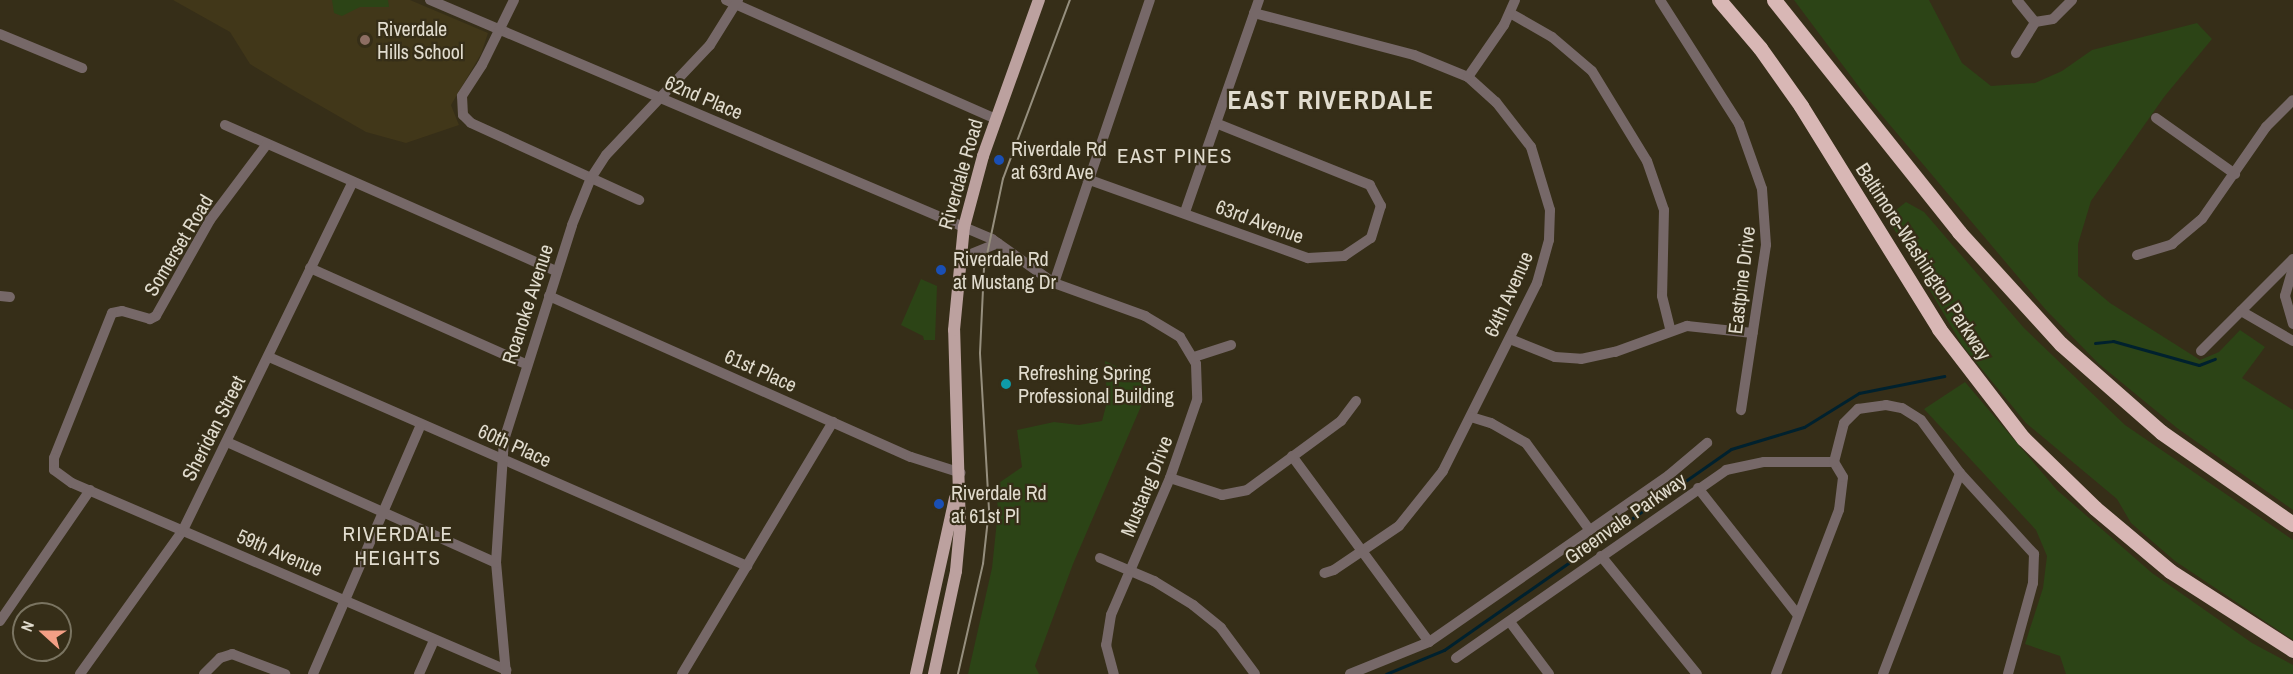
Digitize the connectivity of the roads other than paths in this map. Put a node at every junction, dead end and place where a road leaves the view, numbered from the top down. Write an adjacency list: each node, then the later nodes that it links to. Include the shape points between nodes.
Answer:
1 (430, 0): 16 (street, 62nd Place)
2 (514, 0): 16 (street)
3 (1039, 0): 24 (main road, Riverdale Road)
4 (1150, 0): 30 (street)
5 (1258, 0): 13 (street)
6 (1515, 0): 14 (street)
7 (1660, 0): 47 (street, Eastpine Drive, via 1729,104 1756,165 1767,226)
8 (1719, 0): 88 (highway, Baltimore-Washington Parkway, via 1801,106 1939,329 2023,438 2095,508 2170,571)
9 (1774, 0): 72 (highway, Baltimore-Washington Parkway, via 1959,232 2061,344 2161,432)
10 (2017, 0): 15 (street)
11 (2072, 0): 15 (street, via 2053,19)
12 (733, 2): 21 (street, Roanoke Avenue, via 710,45); 24 (street)
13 (1254, 13): 20 (street, 64th Avenue, via 1414,55); 25 (street)
14 (1509, 13): 20 (street); 46 (street, via 1552,37 1593,71 1647,161 1664,210 1662,296)
15 (2035, 22): 18 (street)
16 (500, 30): 21 (street, 62nd Place); 29 (street, via 460,102 463,115 483,129)
17 (0, 34): 19 (street)
18 (2016, 53)
19 (82, 68)
20 (1468, 77): 48 (street, 64th Avenue, via 1496,102 1531,147 1550,210 1549,240 1542,269)
21 (658, 97): 29 (street, Roanoke Avenue, via 619,138); 34 (street, 62nd Place)
22 (2293, 100): 28 (street, via 2266,127)
23 (2156, 118): 28 (street)
24 (996, 119): 34 (main road, Riverdale Road)
25 (1216, 123): 33 (street); 33 (street, 63rd Avenue, via 1345,173 1374,190 1381,206 1380,217 1364,245 1332,259 1296,255)
26 (225, 124): 27 (street)
27 (267, 144): 31 (street); 63 (street, Somerset Road, via 210,220 156,316 150,319 122,311 112,313)
28 (2235, 174): 36 (street, via 2194,226 2172,244)
29 (591, 178): 32 (street); 41 (street, Roanoke Avenue)
30 (1088, 179): 33 (street, 63rd Avenue); 42 (street)
31 (352, 183): 39 (street, Sheridan Street); 41 (street)
32 (639, 200)
33 (1185, 212)
34 (964, 227): 35 (street); 37 (main road, Riverdale Road)
35 (998, 243): 37 (street); 42 (street)
36 (2137, 255)
37 (959, 259): 66 (main road, Riverdale Road, via 954,346)
38 (2293, 259): 44 (street)
39 (310, 268): 52 (street, Sheridan Street); 54 (street)
40 (2293, 268): 45 (street, via 2285,296)
41 (556, 271): 43 (street, Roanoke Avenue)
42 (1054, 283): 53 (street, via 1161,323 1180,337)
43 (549, 296): 54 (street, Roanoke Avenue); 58 (street, 61st Place)
44 (2241, 310): 49 (street); 51 (street)
45 (2293, 324)
46 (1671, 331): 47 (street, via 1704,326); 48 (street, via 1614,352 1581,359 1555,357)
47 (1753, 333): 56 (street, Eastpine Drive)
48 (1510, 339): 57 (street, 64th Avenue)
49 (2293, 340)
50 (1231, 345): 53 (street)
51 (2201, 351)
52 (269, 357): 59 (street, 60th Place); 60 (street, Sheridan Street)
53 (1194, 357): 68 (street, Mustang Drive, via 1197,400)
54 (526, 364): 64 (street, Roanoke Avenue, via 507,427)
55 (1356, 401): 62 (street, via 1341,421)
56 (1741, 410)
57 (1471, 417): 73 (street, via 1508,431 1531,448); 75 (street, 64th Avenue, via 1443,471 1415,507 1399,526)
58 (833, 422): 66 (street, 61st Place, via 911,457); 79 (street)
59 (421, 424): 64 (street, 60th Place); 71 (street)
60 (227, 442): 71 (street); 74 (street, Sheridan Street)
61 (1707, 443): 73 (street, Greenvale Parkway)
62 (1292, 456): 68 (street, via 1263,480 1230,495); 75 (street)
63 (54, 458): 70 (street, 59th Avenue, via 56,474)
64 (502, 460): 78 (street, Roanoke Avenue); 79 (street, 60th Place)
65 (1834, 462): 67 (street, via 1844,423 1858,409 1896,406 1915,415 1941,442); 69 (street, Greenvale Parkway, via 1746,464 1726,470); 83 (street, via 1843,477 1839,510)
66 (961, 473): 97 (main road, Riverdale Road); 98 (main road, Riverdale Road, via 956,571)
67 (1960, 473): 105 (street); 106 (street, via 2034,554 2033,583)
68 (1170, 478): 80 (street, Mustang Drive)
69 (1698, 488): 76 (street, Greenvale Parkway); 83 (street)
70 (90, 490): 74 (street, 59th Avenue); 84 (street)
71 (384, 512): 78 (street); 82 (street)
72 (2293, 524)
73 (1589, 529): 87 (street, Greenvale Parkway)
74 (183, 530): 82 (street, 59th Avenue); 91 (street, Sheridan Street)
75 (1363, 550): 81 (street, 64th Avenue); 87 (street)
76 (1601, 556): 85 (street, Greenvale Parkway); 103 (street)
77 (1100, 558): 80 (street)
78 (496, 563): 90 (street, Roanoke Avenue)
79 (747, 566): 96 (street)
80 (1131, 570): 99 (street, Mustang Drive, via 1106,633 1106,654); 100 (street, via 1211,619)
81 (1324, 573)
82 (346, 601): 86 (street, 59th Avenue); 94 (street)
83 (1798, 615): 104 (street)
84 (0, 621)
85 (1510, 622): 89 (street, Greenvale Parkway); 102 (street)
86 (434, 640): 90 (street, 59th Avenue); 95 (street)
87 (1429, 642): 101 (street, Greenvale Parkway)
88 (2293, 650)
89 (1456, 658)
90 (506, 672)
91 (80, 674)
92 (204, 674): 93 (street, via 220,658 232,654)
93 (285, 674)
94 (313, 674)
95 (419, 674)
96 (682, 674)
97 (916, 674)
98 (934, 674)
99 (1114, 674)
100 (1255, 674)
101 (1350, 674)
102 (1549, 674)
103 (1697, 674)
104 (1776, 674)
105 (1883, 674)
106 (2008, 674)

